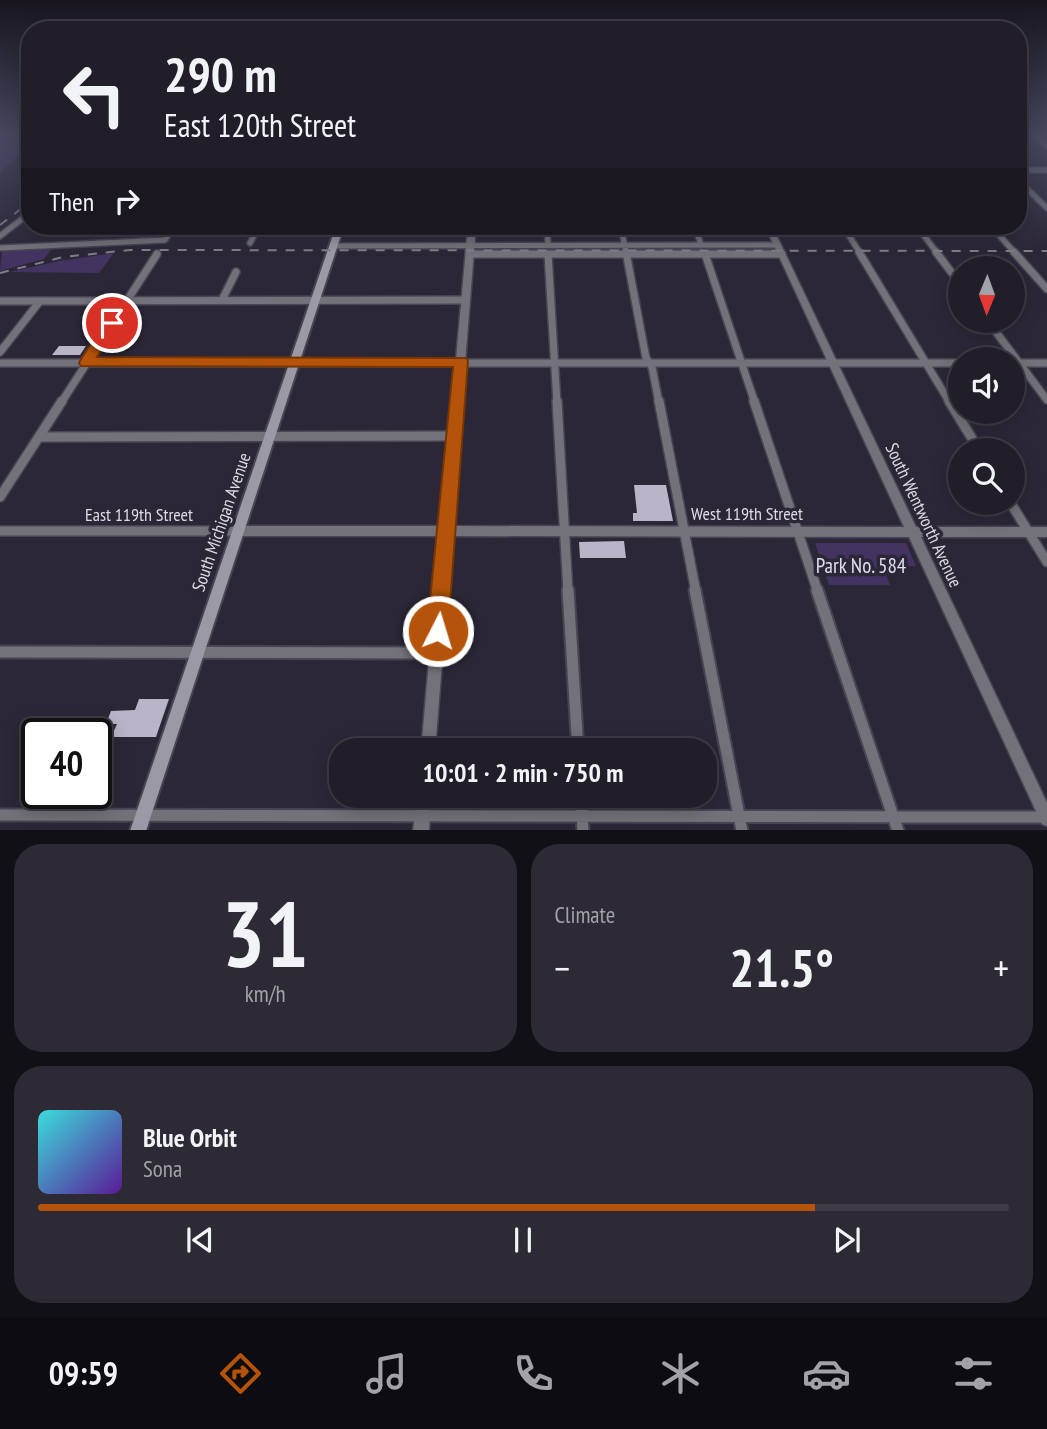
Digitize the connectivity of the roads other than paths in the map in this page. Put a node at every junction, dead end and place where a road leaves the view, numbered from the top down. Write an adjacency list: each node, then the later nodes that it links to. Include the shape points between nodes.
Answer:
1 (1027, 189): 2 (street)
2 (1047, 208)
3 (21, 220): 15 (street)
4 (168, 235): 19 (street, via 165,240 64,248)
5 (254, 235): 16 (street)
6 (338, 235): 18 (main road, South Michigan Avenue)
7 (471, 235): 20 (street)
8 (547, 235): 21 (street)
9 (623, 235): 22 (street)
10 (698, 235): 17 (street)
11 (773, 235): 23 (street, South Wentworth Avenue)
12 (848, 235): 42 (street)
13 (924, 235): 26 (street)
14 (999, 235): 28 (street)
15 (0, 236)
16 (250, 243)
17 (701, 245): 22 (street); 23 (street)
18 (334, 246): 20 (street); 30 (main road, South Michigan Avenue)
19 (0, 248)
20 (470, 249): 21 (street); 31 (street)
21 (548, 249): 22 (street); 38 (street)
22 (625, 249): 25 (street); 39 (street)
23 (780, 249): 25 (street); 41 (street, South Wentworth Avenue)
24 (157, 254): 34 (street)
25 (705, 254): 40 (street)
26 (948, 268)
27 (236, 272): 29 (street)
28 (1047, 289)
29 (222, 300): 30 (street); 34 (street)
30 (316, 300): 31 (street); 37 (main road, South Michigan Avenue)
31 (466, 300): 36 (street)
32 (0, 301): 33 (street)
33 (40, 301): 34 (street); 35 (street)
34 (127, 301): 45 (street)
35 (0, 352)
36 (460, 361): 37 (street); 38 (street); 50 (street)
37 (295, 362): 45 (street); 52 (main road, South Michigan Avenue)
38 (555, 362): 39 (street); 59 (street)
39 (649, 362): 40 (street); 60 (street)
40 (741, 362): 41 (street); 61 (street)
41 (833, 362): 42 (street); 62 (street, South Wentworth Avenue)
42 (926, 362): 43 (street); 53 (street)
43 (948, 362)
44 (0, 363): 45 (street)
45 (86, 363): 51 (street)
46 (1025, 363): 47 (street)
47 (1047, 363)
48 (1025, 374): 49 (street)
49 (1047, 400)
50 (454, 436): 52 (street); 58 (street)
51 (39, 437): 52 (street); 54 (street)
52 (270, 437): 57 (main road, South Michigan Avenue)
53 (972, 438)
54 (0, 497)
55 (1018, 515): 63 (street)
56 (0, 531): 57 (street, East 119th Street)
57 (239, 531): 58 (street, East 119th Street); 67 (main road, South Michigan Avenue)
58 (446, 531): 59 (street, West 119th Street); 68 (street)
59 (565, 531): 60 (street, West 119th Street); 70 (street)
60 (683, 531): 61 (street, West 119th Street); 74 (street)
61 (798, 531): 62 (street, West 119th Street); 75 (street)
62 (912, 531): 63 (street, West 119th Street); 76 (street, South Wentworth Avenue)
63 (1028, 532): 64 (street, West 119th Street); 65 (street)
64 (1047, 532)
65 (1047, 562)
66 (0, 652): 67 (street)
67 (198, 652): 68 (street); 77 (main road, South Michigan Avenue)
68 (436, 653): 69 (street)
69 (429, 738)
70 (577, 738)
71 (582, 808): 73 (street)
72 (0, 815): 77 (street)
73 (582, 816): 74 (street); 78 (street); 79 (street)
74 (740, 816): 75 (street); 80 (street)
75 (893, 816): 76 (street); 81 (street)
76 (1047, 818)
77 (141, 823): 78 (street)
78 (421, 823)
79 (583, 830)
80 (742, 830)
81 (898, 830)

